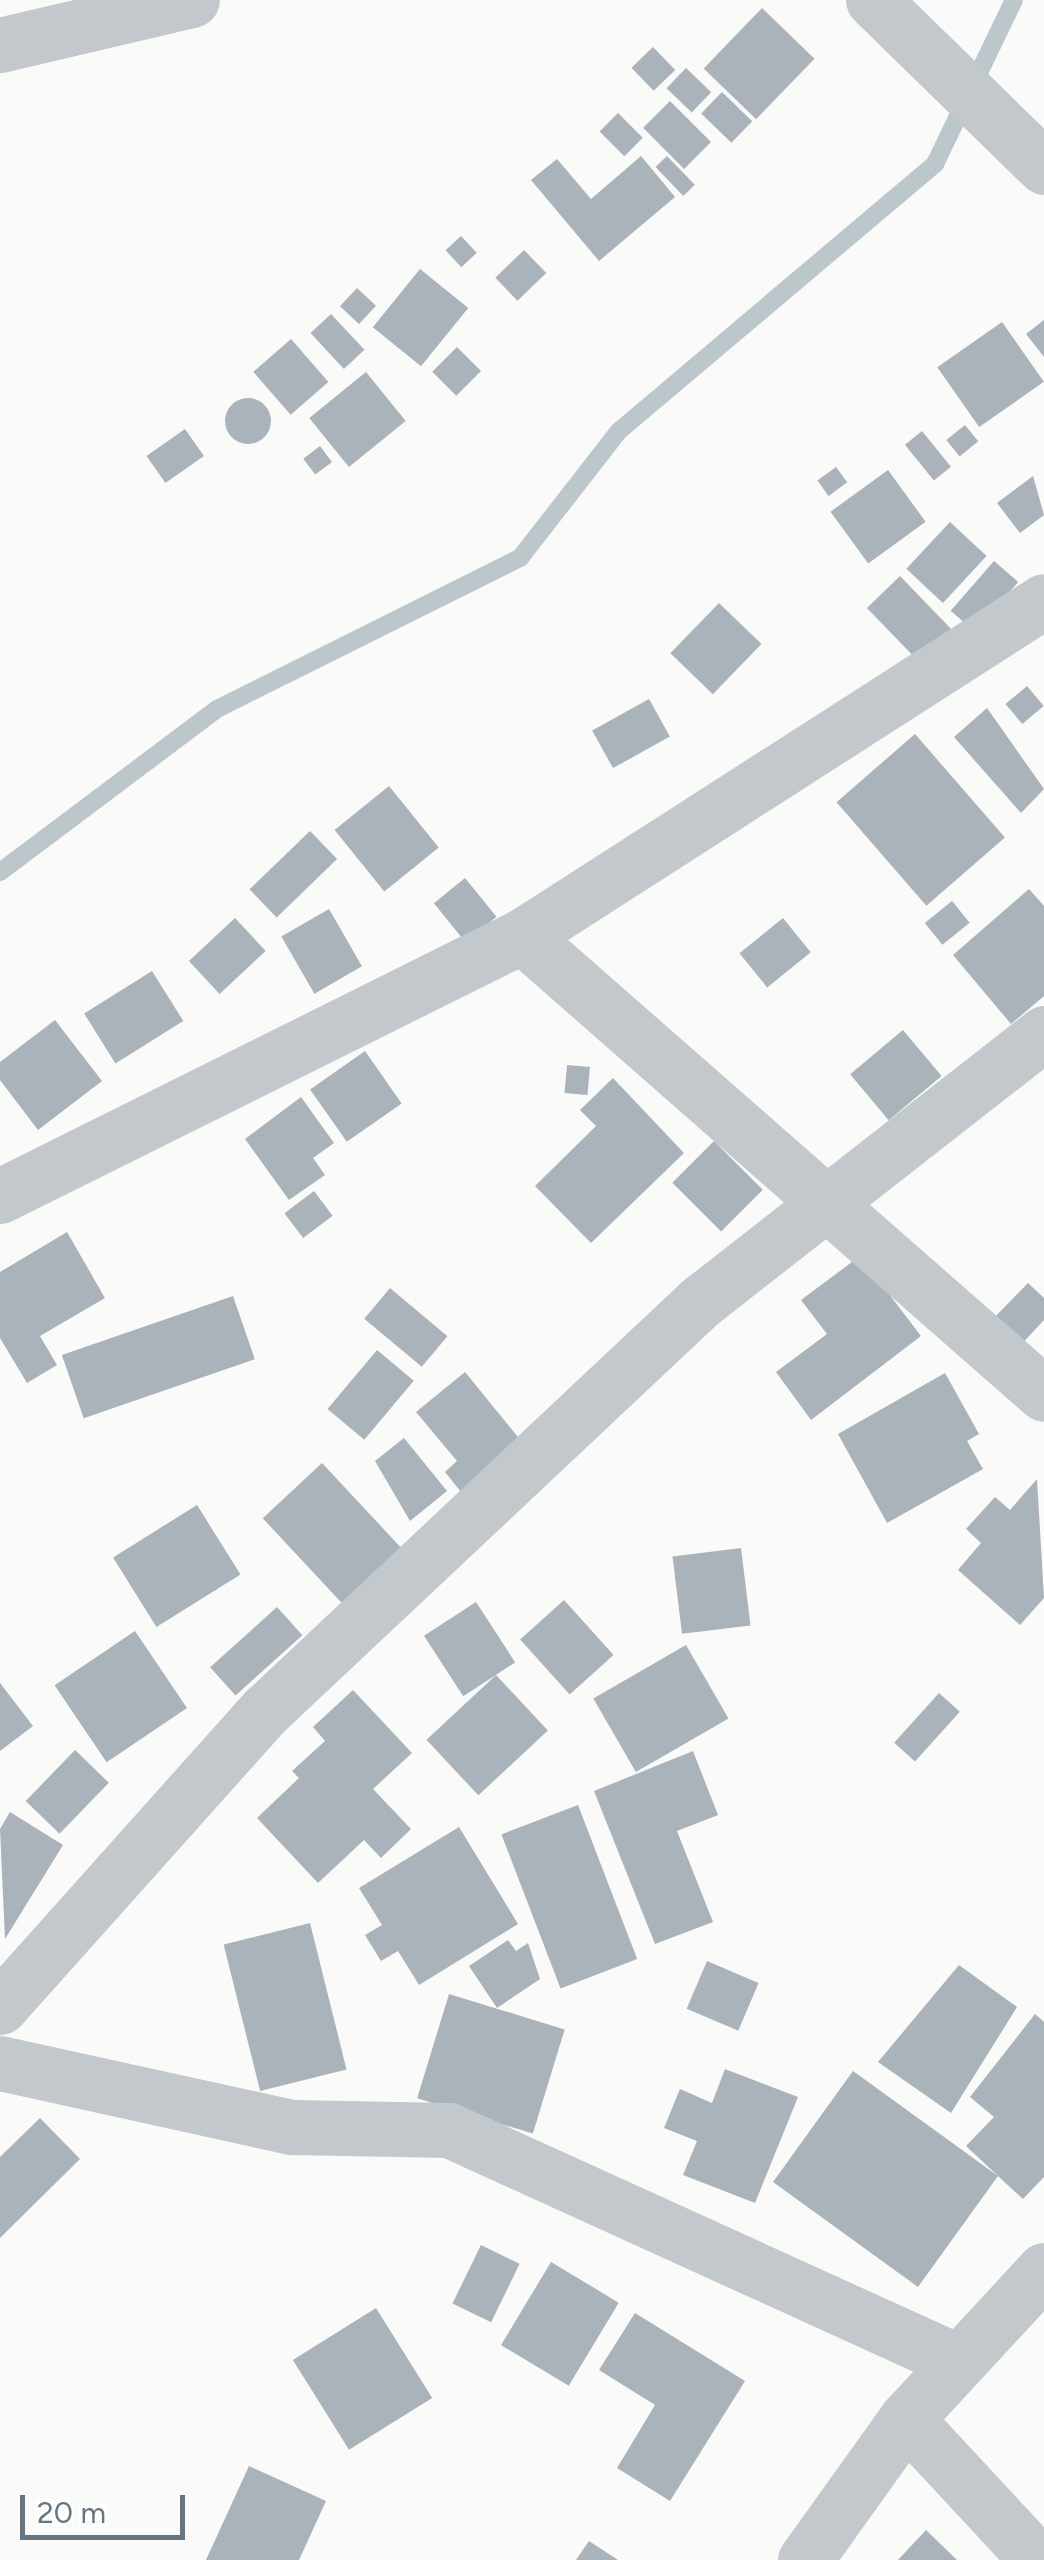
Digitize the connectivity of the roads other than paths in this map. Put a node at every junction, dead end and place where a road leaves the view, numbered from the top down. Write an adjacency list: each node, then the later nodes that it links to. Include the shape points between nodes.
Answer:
1 (192, 0): 3 (street)
2 (873, 0): 4 (street)
3 (0, 44)
4 (1044, 167)
5 (1044, 601): 6 (street)
6 (522, 936): 8 (street); 9 (street)
7 (1044, 1033): 9 (street)
8 (0, 1196)
9 (825, 1201): 10 (street); 11 (street, via 700,1302 266,1710)
10 (1044, 1394)
11 (0, 2007)
12 (0, 2064): 14 (street, via 292,2126 449,2130)
13 (1044, 2270): 14 (street)
14 (959, 2362): 15 (street)
15 (906, 2419): 16 (street); 17 (street)
16 (805, 2560)
17 (1036, 2560)

